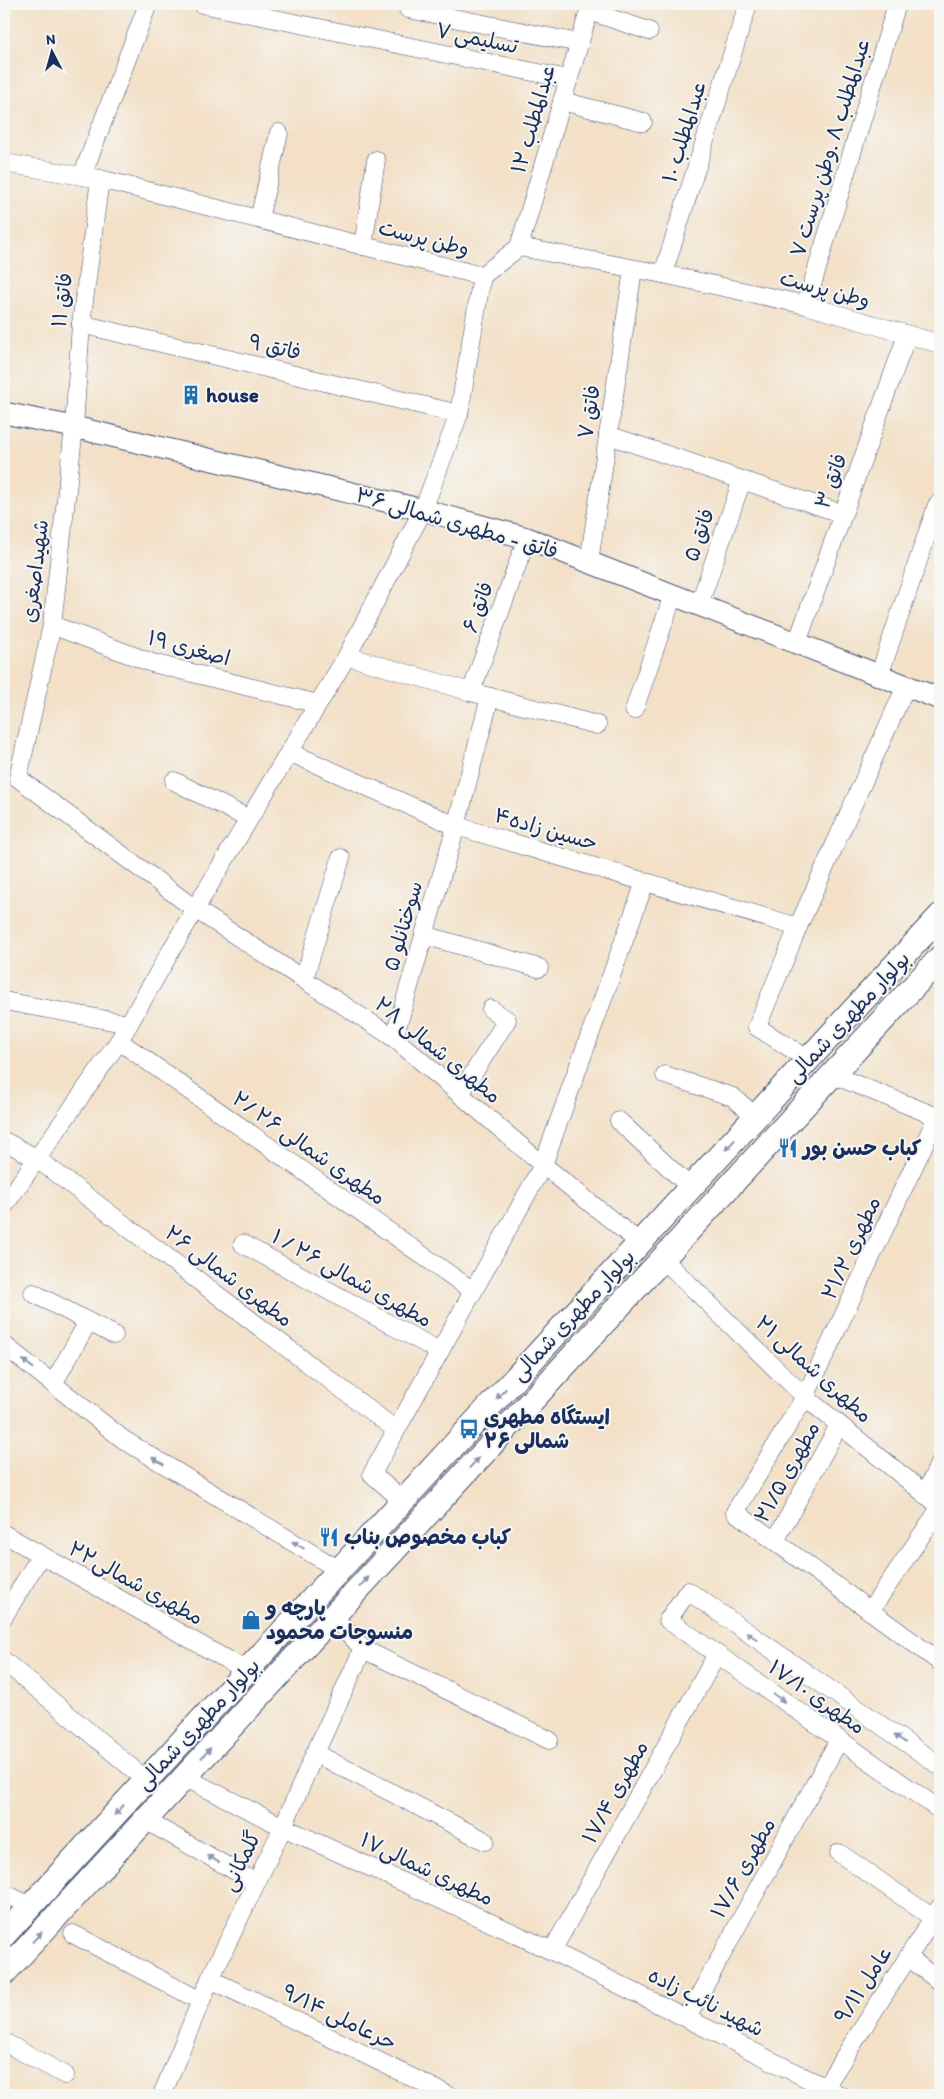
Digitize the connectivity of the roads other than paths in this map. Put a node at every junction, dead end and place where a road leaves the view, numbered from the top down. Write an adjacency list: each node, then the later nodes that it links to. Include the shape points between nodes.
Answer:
1 (148, 4): 15 (street)
2 (202, 4): 9 (street, تسلیمی ۷)
3 (748, 4): 21 (street, عبدالمطلب ۱۰)
4 (897, 4): 23 (street, عبدالمطلب ۸ .وطن پرست ۷)
5 (590, 8): 7 (street); 8 (street, عبدالمطلب ۱۲)
6 (408, 9): 8 (street)
7 (649, 31)
8 (579, 43): 9 (street, عبدالمطلب ۱۲)
9 (568, 79): 10 (street, عبدالمطلب ۱۲)
10 (562, 100): 11 (street); 19 (street, عبدالمطلب ۱۲)
11 (643, 122)
12 (279, 132): 17 (street)
13 (376, 160): 18 (street)
14 (4, 163): 15 (street, وطن پرست)
15 (82, 176): 16 (street, وطن پرست)
16 (100, 179): 17 (street, وطن پرست); 24 (street, فاتق ۱۱)
17 (258, 219): 18 (street, وطن پرست)
18 (363, 246): 22 (street, وطن پرست)
19 (519, 247): 20 (street, وطن پرست); 22 (street, وطن پرست)
20 (634, 270): 21 (street, وطن پرست); 31 (street, فاتق ۷)
21 (663, 274): 23 (street, وطن پرست)
22 (482, 276): 29 (street)
23 (806, 305): 25 (street, وطن پرست)
24 (81, 324): 29 (street, فاتق ۹); 30 (street, فاتق ۱۱)
25 (907, 335): 26 (street, وطن پرست); 35 (street, فاتق ۳)
26 (940, 344)
27 (4, 406): 30 (street)
28 (4, 413): 30 (street)
29 (459, 414): 34 (street)
30 (74, 427): 34 (street, فاتق - مطهری شمالی ۳۶); 40 (street, شهیداصغری)
31 (608, 435): 32 (street); 37 (street, فاتق ۷)
32 (742, 480): 35 (street); 39 (street, فاتق ۵)
33 (938, 504): 43 (street)
34 (423, 510): 36 (street, فاتق - مطهری شمالی ۳۶); 42 (street)
35 (843, 514): 41 (street, فاتق ۳)
36 (527, 538): 37 (street, فاتق - مطهری شمالی ۳۶); 45 (street, فاتق ۶)
37 (589, 562): 38 (street, فاتق - مطهری شمالی ۳۶)
38 (673, 595): 39 (street, فاتق - مطهری شمالی ۳۶); 49 (street)
39 (699, 605): 41 (street, فاتق - مطهری شمالی ۳۶)
40 (52, 626): 48 (street, اصغری ۱۹, via 152,663); 52 (street, شهیداصغری)
41 (797, 643): 43 (street, فاتق - مطهری شمالی ۳۶)
42 (347, 656): 45 (street); 48 (street)
43 (880, 676): 44 (street, فاتق - مطهری شمالی ۳۶)
44 (906, 686): 47 (street, فاتق - مطهری شمالی ۳۶); 60 (street)
45 (471, 692): 46 (street)
46 (490, 697): 50 (street); 55 (street, سوختانلو ۵)
47 (940, 699)
48 (318, 704): 51 (street)
49 (634, 710)
50 (597, 725)
51 (289, 752): 54 (street); 55 (street, حسین زاده۴)
52 (18, 778): 58 (street, مطهری شمالی ۲۸)
53 (174, 780): 54 (street)
54 (249, 819): 58 (street)
55 (456, 826): 57 (street, حسین زاده۴); 61 (street, سوختانلو ۵)
56 (341, 858): 64 (street)
57 (645, 882): 60 (street, حسین زاده۴); 79 (street)
58 (195, 909): 64 (street, مطهری شمالی ۲۸); 67 (street)
59 (940, 916): 70 (main road, بولوار مطهری شمالی)
60 (798, 927): 70 (street, via 757,1026)
61 (424, 935): 63 (street); 68 (street, سوختانلو ۵)
62 (940, 958): 71 (main road, بولوار مطهری شمالی)
63 (539, 968)
64 (304, 978): 68 (street, مطهری شمالی ۲۸)
65 (4, 1001): 67 (street)
66 (491, 1009): 73 (street, via 506,1020)
67 (129, 1024): 69 (street)
68 (394, 1038): 73 (street, مطهری شمالی ۲۸)
69 (119, 1041): 78 (street); 85 (street, مطهری شمالی ۲۶ /۲)
70 (808, 1060): 74 (main road, بولوار مطهری شمالی)
71 (833, 1075): 75 (street); 84 (main road, بولوار مطهری شمالی)
72 (665, 1076): 74 (street, via 732,1097)
73 (460, 1094): 79 (street, مطهری شمالی ۲۸)
74 (756, 1117): 80 (main road, بولوار مطهری شمالی, one-way to 80)
75 (939, 1118): 92 (street, مطهری ۲۱/۲)
76 (619, 1121): 80 (street)
77 (4, 1141): 78 (street, مطهری شمالی ۲۶)
78 (36, 1158): 81 (street); 94 (street, مطهری شمالی ۲۶)
79 (543, 1165): 82 (street, مطهری شمالی ۲۸); 85 (street)
80 (691, 1188): 82 (main road, بولوار مطهری شمالی)
81 (4, 1206)
82 (640, 1243): 97 (main road, بولوار مطهری شمالی, one-way to 97)
83 (243, 1244): 90 (street, مطهری شمالی ۲۶ / ۱)
84 (663, 1258): 92 (street, مطهری شمالی ۲۱); 105 (main road, بولوار مطهری شمالی, one-way to 84)
85 (473, 1291): 90 (street)
86 (33, 1293): 87 (street)
87 (88, 1322): 88 (street); 91 (street)
88 (114, 1335)
89 (4, 1345): 91 (street, one-way to 89)
90 (439, 1351): 94 (street)
91 (53, 1384): 102 (street, one-way to 91, via 124,1440)
92 (806, 1398): 93 (street, مطهری شمالی ۲۱); 100 (street, مطهری ۲۱/۲, via 736,1512)
93 (839, 1425): 96 (street, مطهری شمالی ۲۱); 100 (street, مطهری ۲۱/۵)
94 (396, 1430): 97 (street, via 372,1474)
95 (940, 1462): 96 (street)
96 (925, 1494): 98 (street, مطهری شمالی ۲۱)
97 (403, 1501): 102 (main road, بولوار مطهری شمالی)
98 (940, 1507): 103 (street)
99 (4, 1534): 101 (street, مطهری شمالی۲۲)
100 (775, 1541): 103 (street)
101 (41, 1555): 104 (street); 110 (street, مطهری شمالی۲۲)
102 (339, 1570): 110 (main road, بولوار مطهری شمالی)
103 (870, 1611): 109 (street)
104 (4, 1616)
105 (333, 1616): 106 (street); 115 (main road, بولوار مطهری شمالی, one-way to 105)
106 (363, 1649): 111 (street); 113 (street, گلمکانی)
107 (717, 1654): 112 (street, مطهری ۱۷/۱۰, one-way to 112); 114 (street, مطهری ۱۷/۱۰, one-way to 107, via 688,1591 668,1620); 128 (street, مطهری ۱۷/۴)
108 (4, 1661): 116 (street)
109 (940, 1661)
110 (247, 1671): 116 (main road, بولوار مطهری شمالی)
111 (549, 1740)
112 (839, 1740): 117 (street, مطهری ۱۷/۱۰); 134 (street, مطهری ۱۷/۶)
113 (314, 1753): 119 (street, گلمکانی); 120 (street)
114 (940, 1766)
115 (184, 1777): 118 (main road, بولوار مطهری شمالی); 119 (street, مطهری شمالی۱۷)
116 (146, 1780): 124 (main road, بولوار مطهری شمالی, one-way to 124)
117 (940, 1810)
118 (144, 1820): 122 (street, one-way to 118); 130 (main road, بولوار مطهری شمالی, one-way to 118)
119 (283, 1827): 122 (street, گلمکانی); 128 (street, مطهری شمالی۱۷)
120 (485, 1841)
121 (838, 1853): 125 (street)
122 (255, 1882): 131 (street, گلمکانی)
123 (4, 1893): 124 (street)
124 (30, 1906): 127 (main road, بولوار مطهری شمالی)
125 (937, 1912): 129 (street, عامل ۹/۱۱)
126 (73, 1934): 133 (street)
127 (4, 1935)
128 (552, 1951): 134 (street, شهید نائب زاده)
129 (908, 1957): 132 (street); 137 (street, عامل ۹/۱۱)
130 (5, 1970)
131 (210, 1978): 133 (street, گلمکانی); 139 (street, حرعاملی ۹/۱۴)
132 (940, 1982)
133 (200, 2001): 138 (street, گلمکانی)
134 (687, 2018): 137 (street, شهید نائب زاده)
135 (4, 2042): 136 (street)
136 (65, 2075)
137 (821, 2091): 140 (street, شهید نائب زاده)
138 (162, 2095)
139 (448, 2095)
140 (840, 2095)

